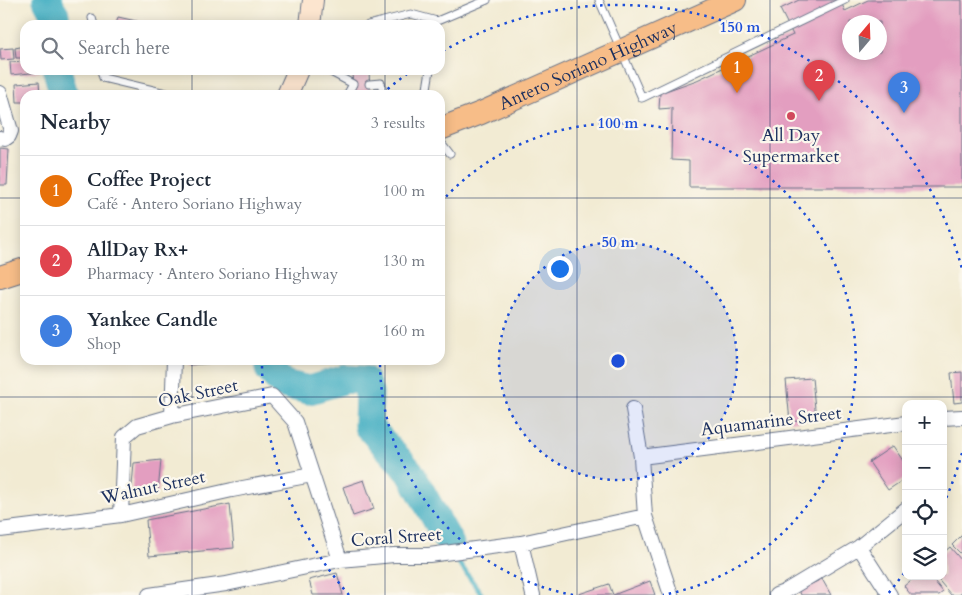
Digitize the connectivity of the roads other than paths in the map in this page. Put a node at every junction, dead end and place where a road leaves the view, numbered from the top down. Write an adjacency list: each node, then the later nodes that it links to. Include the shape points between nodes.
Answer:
1 (313, 0): 6 (main road)
2 (487, 0): 9 (lane)
3 (599, 0): 10 (lane)
4 (734, 0): 10 (main road, Antero Soriano Highway)
5 (845, 0): 10 (lane, via 642,98)
6 (311, 20)
7 (388, 20): 8 (lane, via 411,14)
8 (428, 20)
9 (444, 20)
10 (622, 51): 22 (main road, Antero Soriano Highway)
11 (102, 75): 16 (lane, via 103,78)
12 (296, 75): 17 (main road)
13 (337, 75): 18 (lane, via 352,84)
14 (429, 75): 20 (lane)
15 (369, 84): 19 (lane, via 382,83)
16 (153, 90)
17 (290, 90)
18 (349, 90)
19 (383, 90)
20 (427, 90)
21 (0, 93): 23 (street, via 11,131 5,139)
22 (445, 127)
23 (0, 138)
24 (445, 148): 25 (lane)
25 (450, 154)
26 (20, 271): 27 (main road)
27 (0, 277)
28 (174, 365): 30 (street)
29 (633, 409): 34 (street)
30 (172, 416): 35 (street, Oak Street, via 272,396 295,422); 37 (street, Oak Street, via 137,426 124,437)
31 (962, 417): 32 (street)
32 (947, 418)
33 (902, 423): 34 (street, Aquamarine Street)
34 (641, 457): 38 (street)
35 (312, 474): 37 (street, Walnut Street); 42 (street, Oak Street)
36 (902, 512): 41 (street)
37 (121, 515): 39 (street, Walnut Street)
38 (645, 516): 40 (street, Coral Street); 45 (street)
39 (0, 530)
40 (521, 543): 42 (street, Coral Street, via 429,555); 44 (street)
41 (858, 546): 46 (street); 47 (street)
42 (340, 560): 43 (street, Coral Street, via 226,584)
43 (148, 595)
44 (533, 595)
45 (671, 595)
46 (776, 595)
47 (890, 595)

